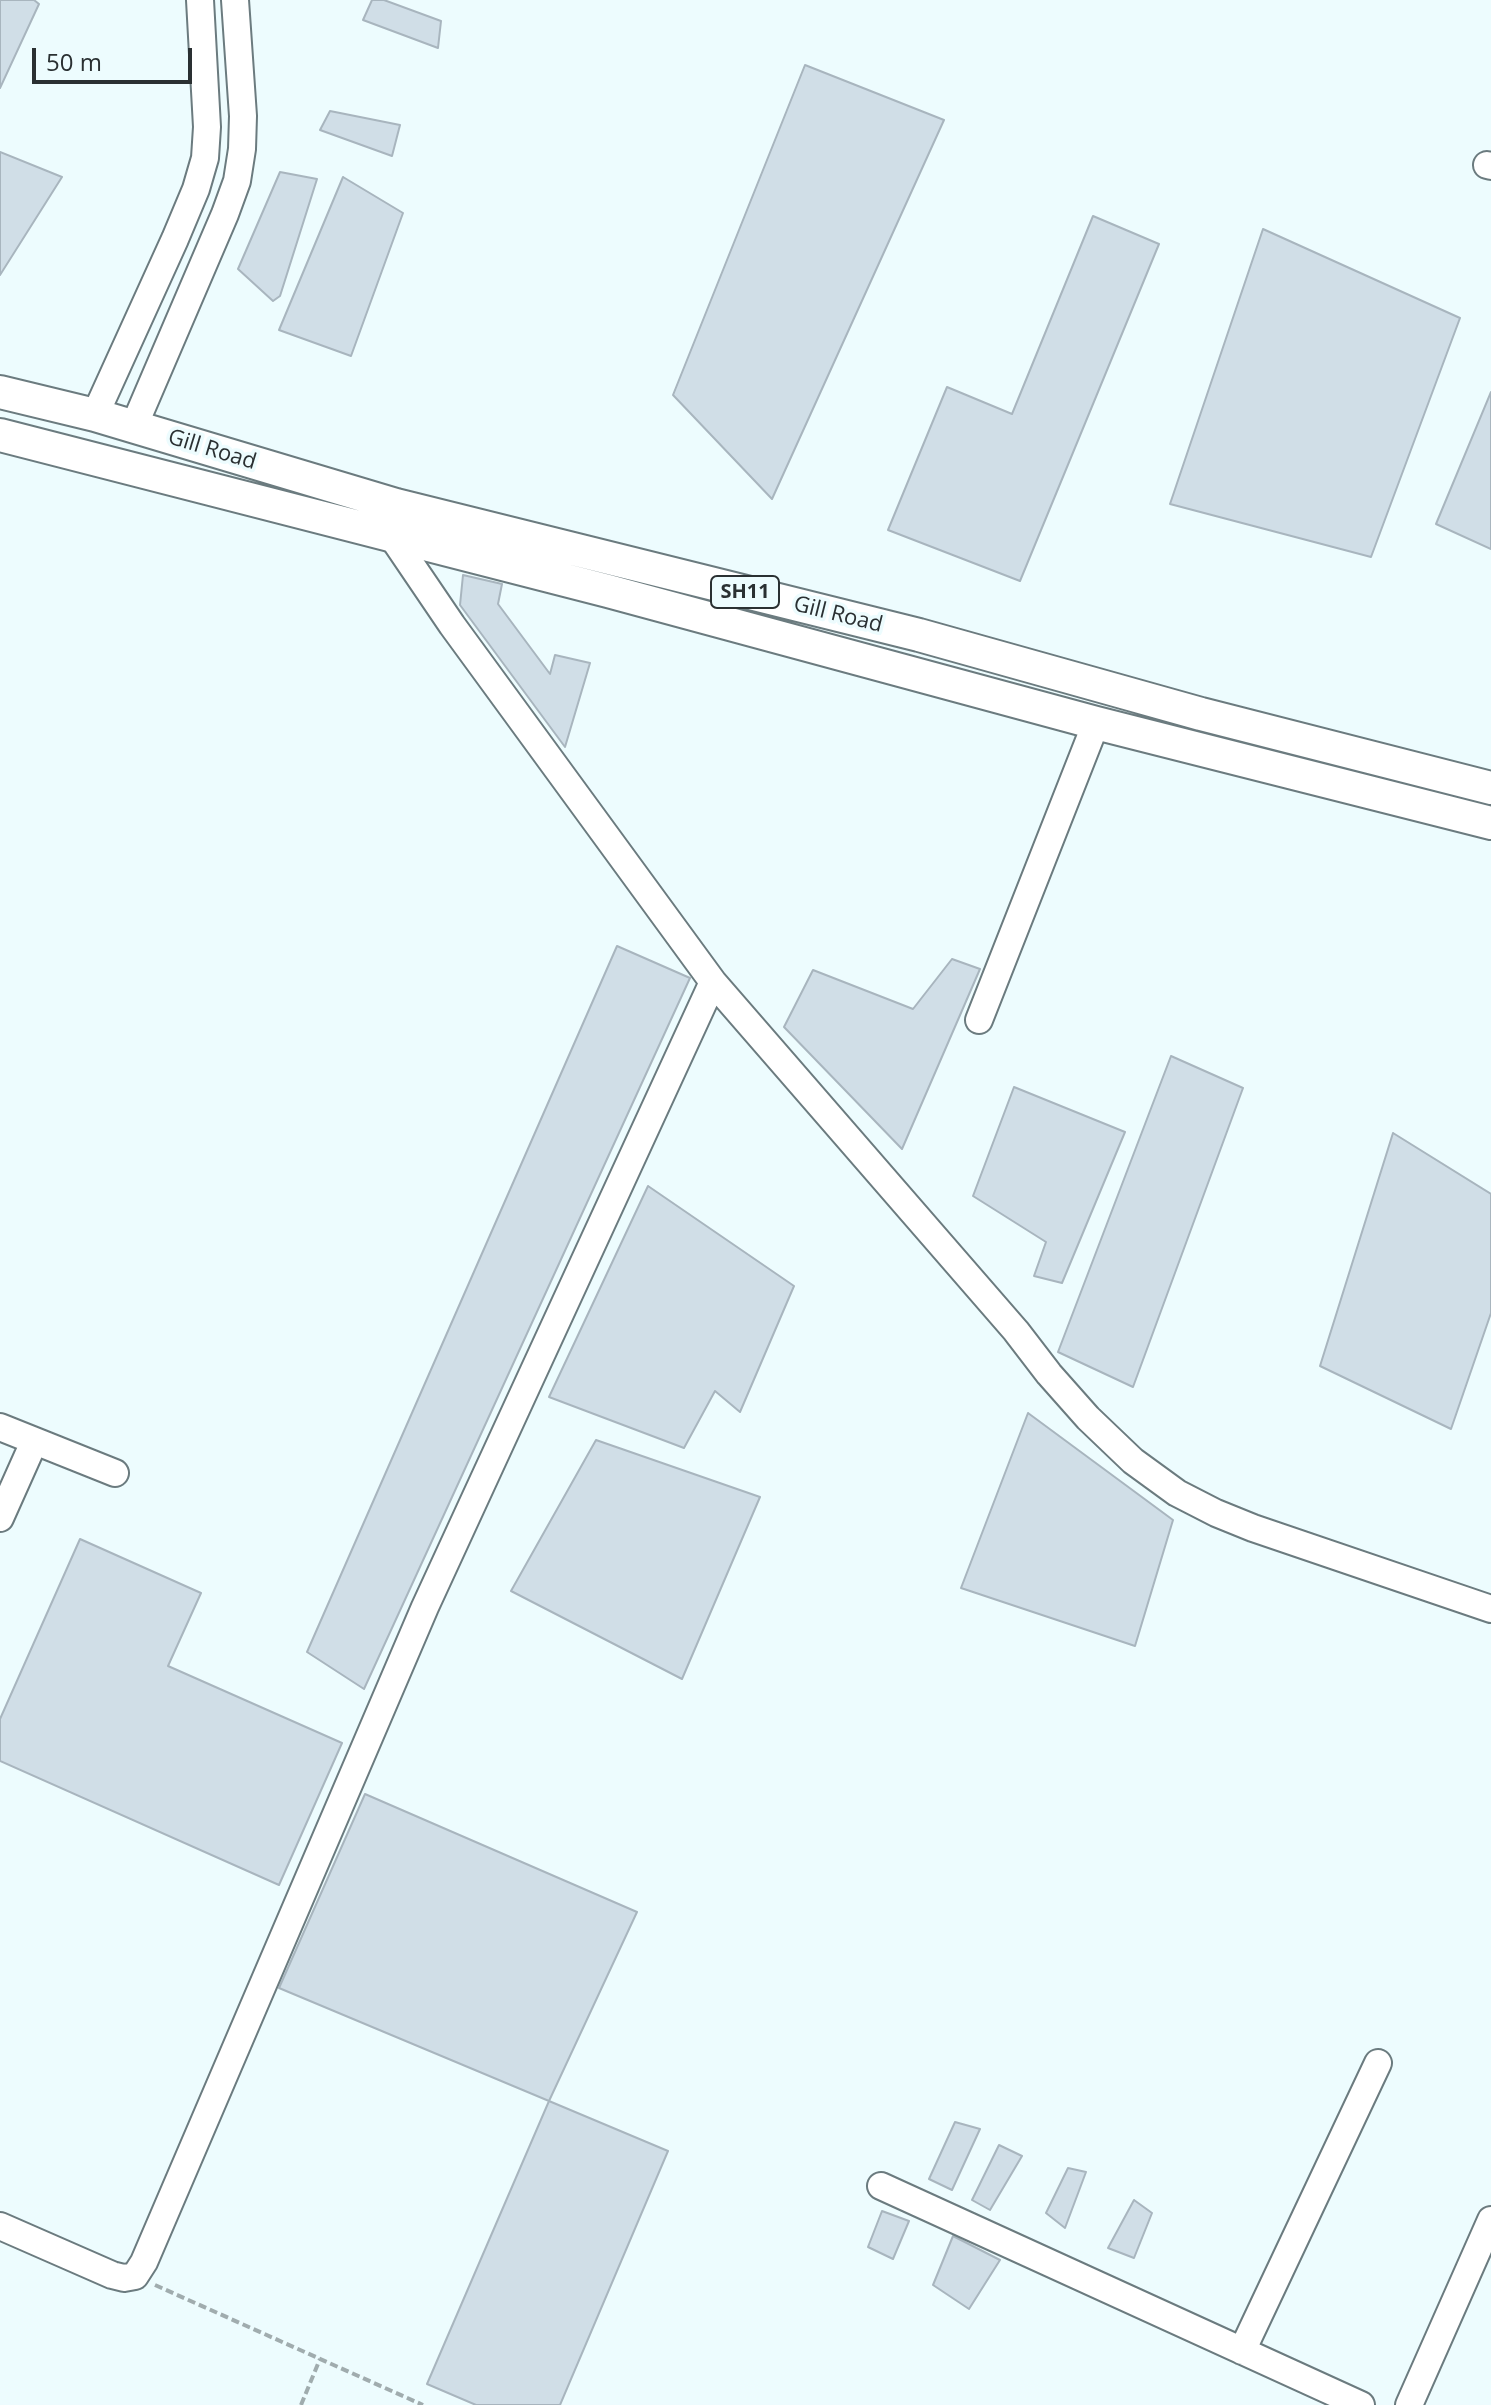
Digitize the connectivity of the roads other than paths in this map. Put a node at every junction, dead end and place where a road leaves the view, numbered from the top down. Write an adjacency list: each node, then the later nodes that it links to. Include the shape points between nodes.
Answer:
1 (200, 0): 4 (street)
2 (235, 0): 3 (street)
3 (238, 41): 4 (street); 6 (street, via 242,149 237,181)
4 (203, 44): 5 (street, via 205,158)
5 (175, 239): 6 (street); 7 (street)
6 (209, 253): 8 (street)
7 (122, 355): 8 (street); 10 (street)
8 (159, 369): 11 (street)
9 (0, 392): 10 (main road, Gill Road / SH11)
10 (95, 415): 11 (main road, Gill Road / SH11)
11 (134, 426): 15 (main road, Gill Road / SH11, via 396,505 903,631)
12 (0, 435): 13 (main road, SH11)
13 (393, 538): 14 (main road, SH11); 17 (street)
14 (1096, 723): 16 (main road, SH11); 18 (street)
15 (1491, 788)
16 (1491, 823)
17 (713, 982): 23 (street, via 1049,1374 1133,1461 1216,1513); 27 (street, via 425,1607 144,2262 135,2276 124,2278)
18 (979, 1020)
19 (0, 1427): 20 (street)
20 (34, 1442): 21 (street); 22 (street)
21 (115, 1473)
22 (0, 1518)
23 (1491, 1609)
24 (1378, 2063): 28 (street)
25 (881, 2186): 28 (street)
26 (1491, 2220): 30 (street)
27 (0, 2226)
28 (1242, 2351): 29 (street)
29 (1361, 2405)
30 (1409, 2405)

